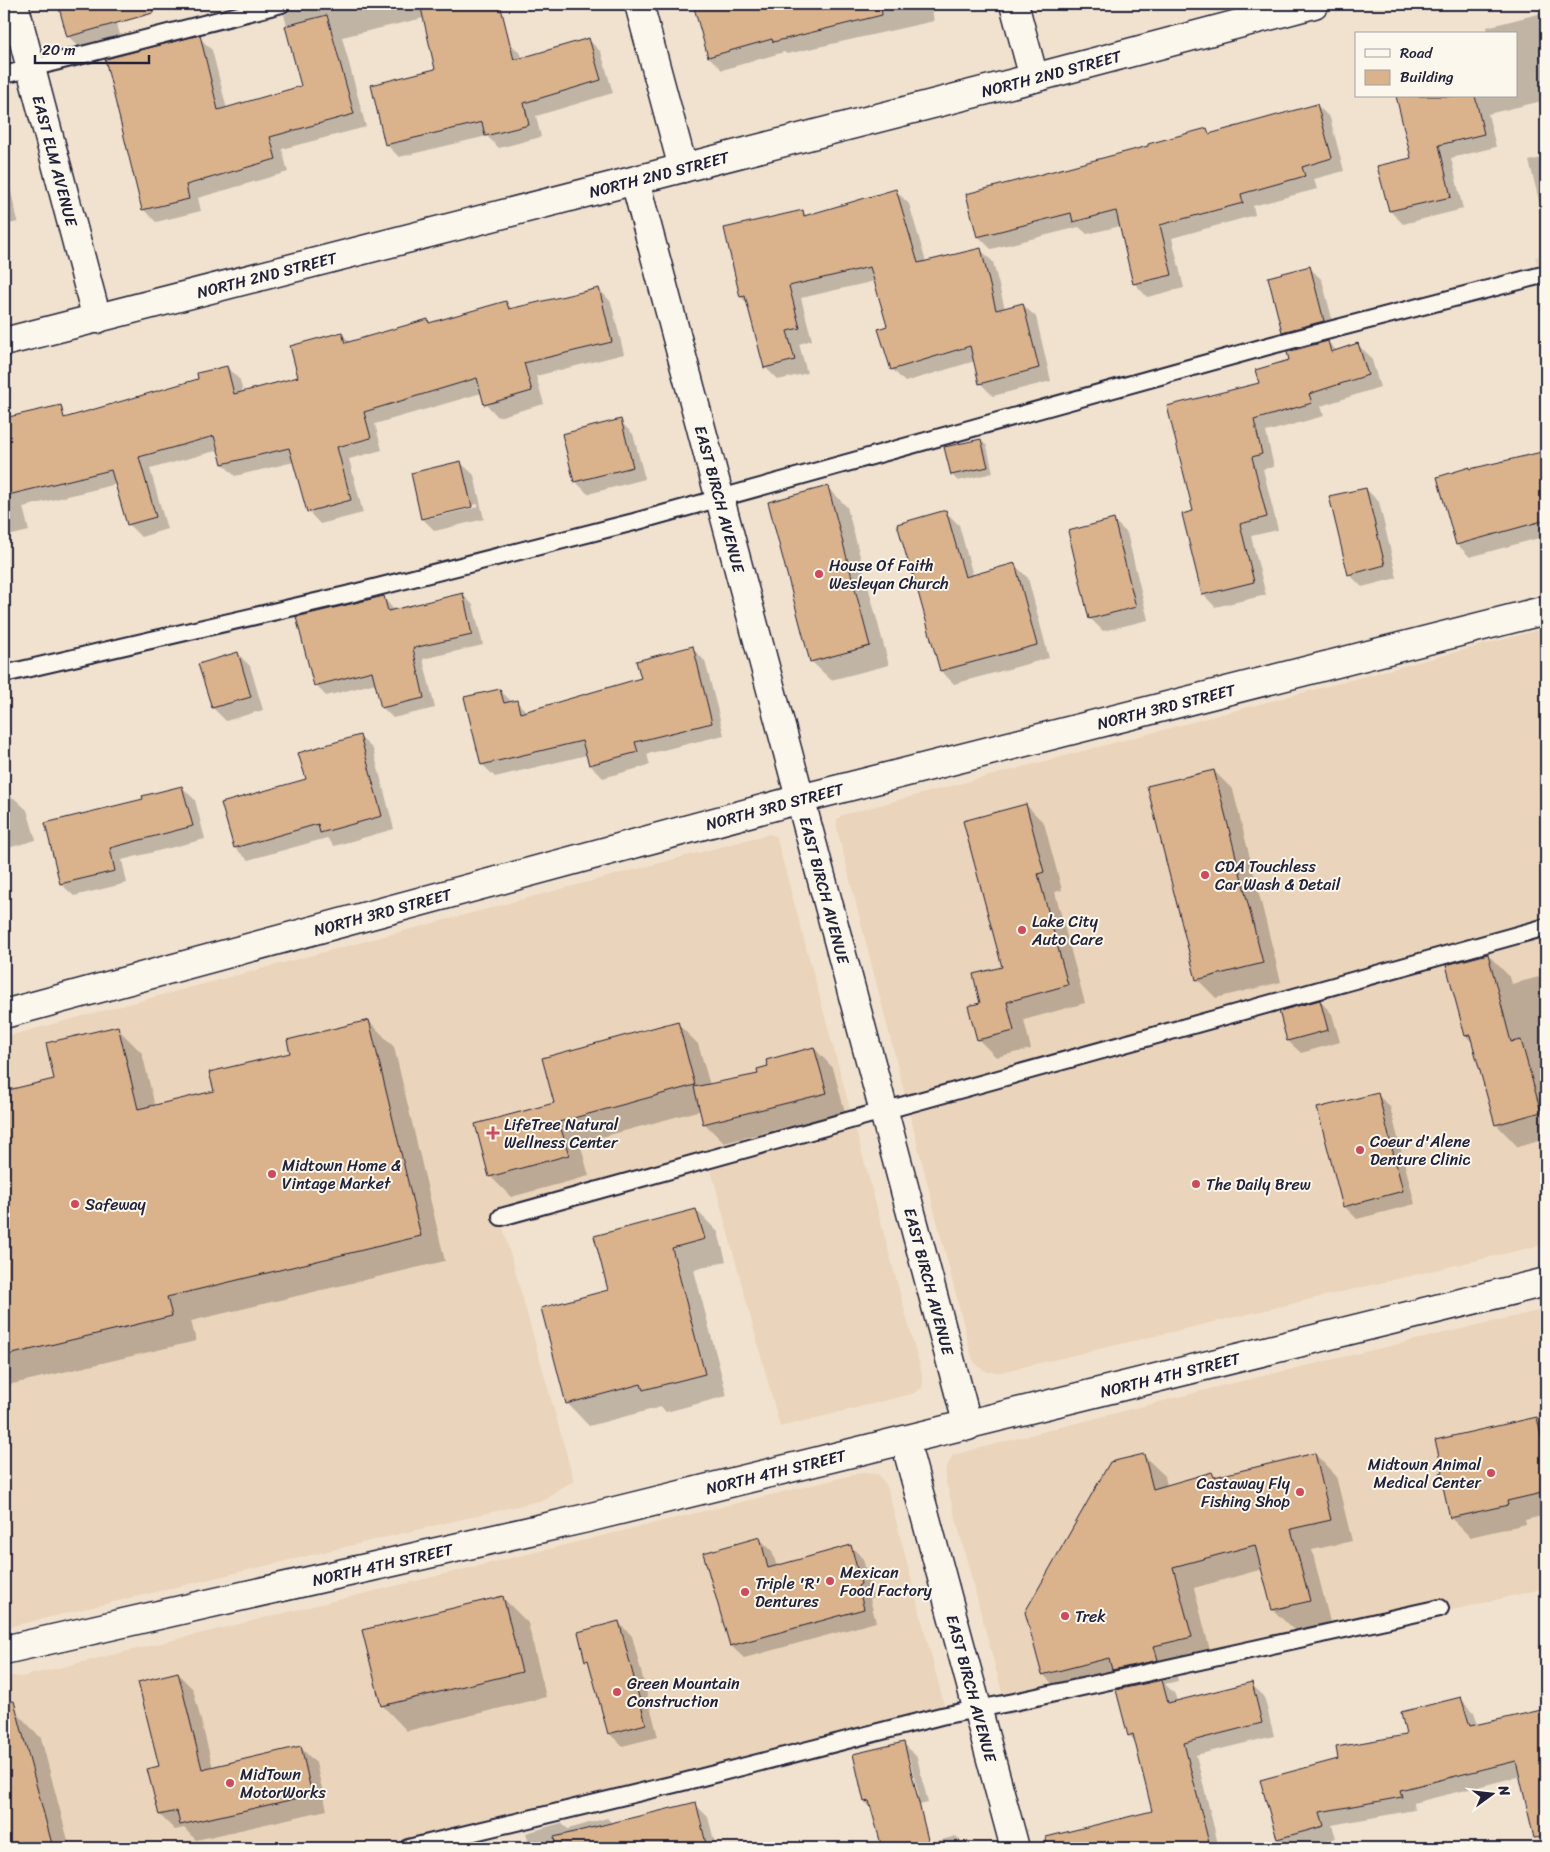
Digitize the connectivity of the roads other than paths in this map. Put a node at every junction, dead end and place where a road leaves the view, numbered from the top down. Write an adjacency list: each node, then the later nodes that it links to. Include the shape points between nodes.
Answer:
1 (14, 4): 6 (street, EAST ELM AVENUE)
2 (282, 4): 6 (lane)
3 (639, 4): 9 (street)
4 (1014, 4): 8 (street)
5 (1314, 4): 8 (street, NORTH 2ND STREET)
6 (31, 68): 7 (lane); 12 (street, EAST ELM AVENUE)
7 (4, 75)
8 (1034, 78): 9 (street, NORTH 2ND STREET)
9 (682, 168): 10 (street, NORTH 2ND STREET)
10 (635, 181): 12 (street, NORTH 2ND STREET); 14 (street, EAST BIRCH AVENUE)
11 (1546, 274): 14 (lane, via 1272,344)
12 (97, 319): 13 (street, NORTH 2ND STREET)
13 (4, 342)
14 (720, 498): 16 (lane, via 346,595); 17 (street, EAST BIRCH AVENUE)
15 (1546, 610): 17 (street, NORTH 3RD STREET)
16 (4, 674)
17 (800, 799): 19 (street, NORTH 3RD STREET); 20 (street, EAST BIRCH AVENUE)
18 (1546, 927): 20 (lane)
19 (4, 1014)
20 (883, 1110): 21 (lane); 23 (street, EAST BIRCH AVENUE)
21 (500, 1216)
22 (1546, 1282): 23 (street, NORTH 4TH STREET)
23 (968, 1426): 24 (street, NORTH 4TH STREET)
24 (905, 1441): 26 (street, NORTH 4TH STREET, via 587,1518); 27 (street, EAST BIRCH AVENUE)
25 (1440, 1608): 27 (lane)
26 (4, 1650)
27 (977, 1708): 28 (lane); 29 (street, EAST BIRCH AVENUE)
28 (408, 1848)
29 (1015, 1848)

